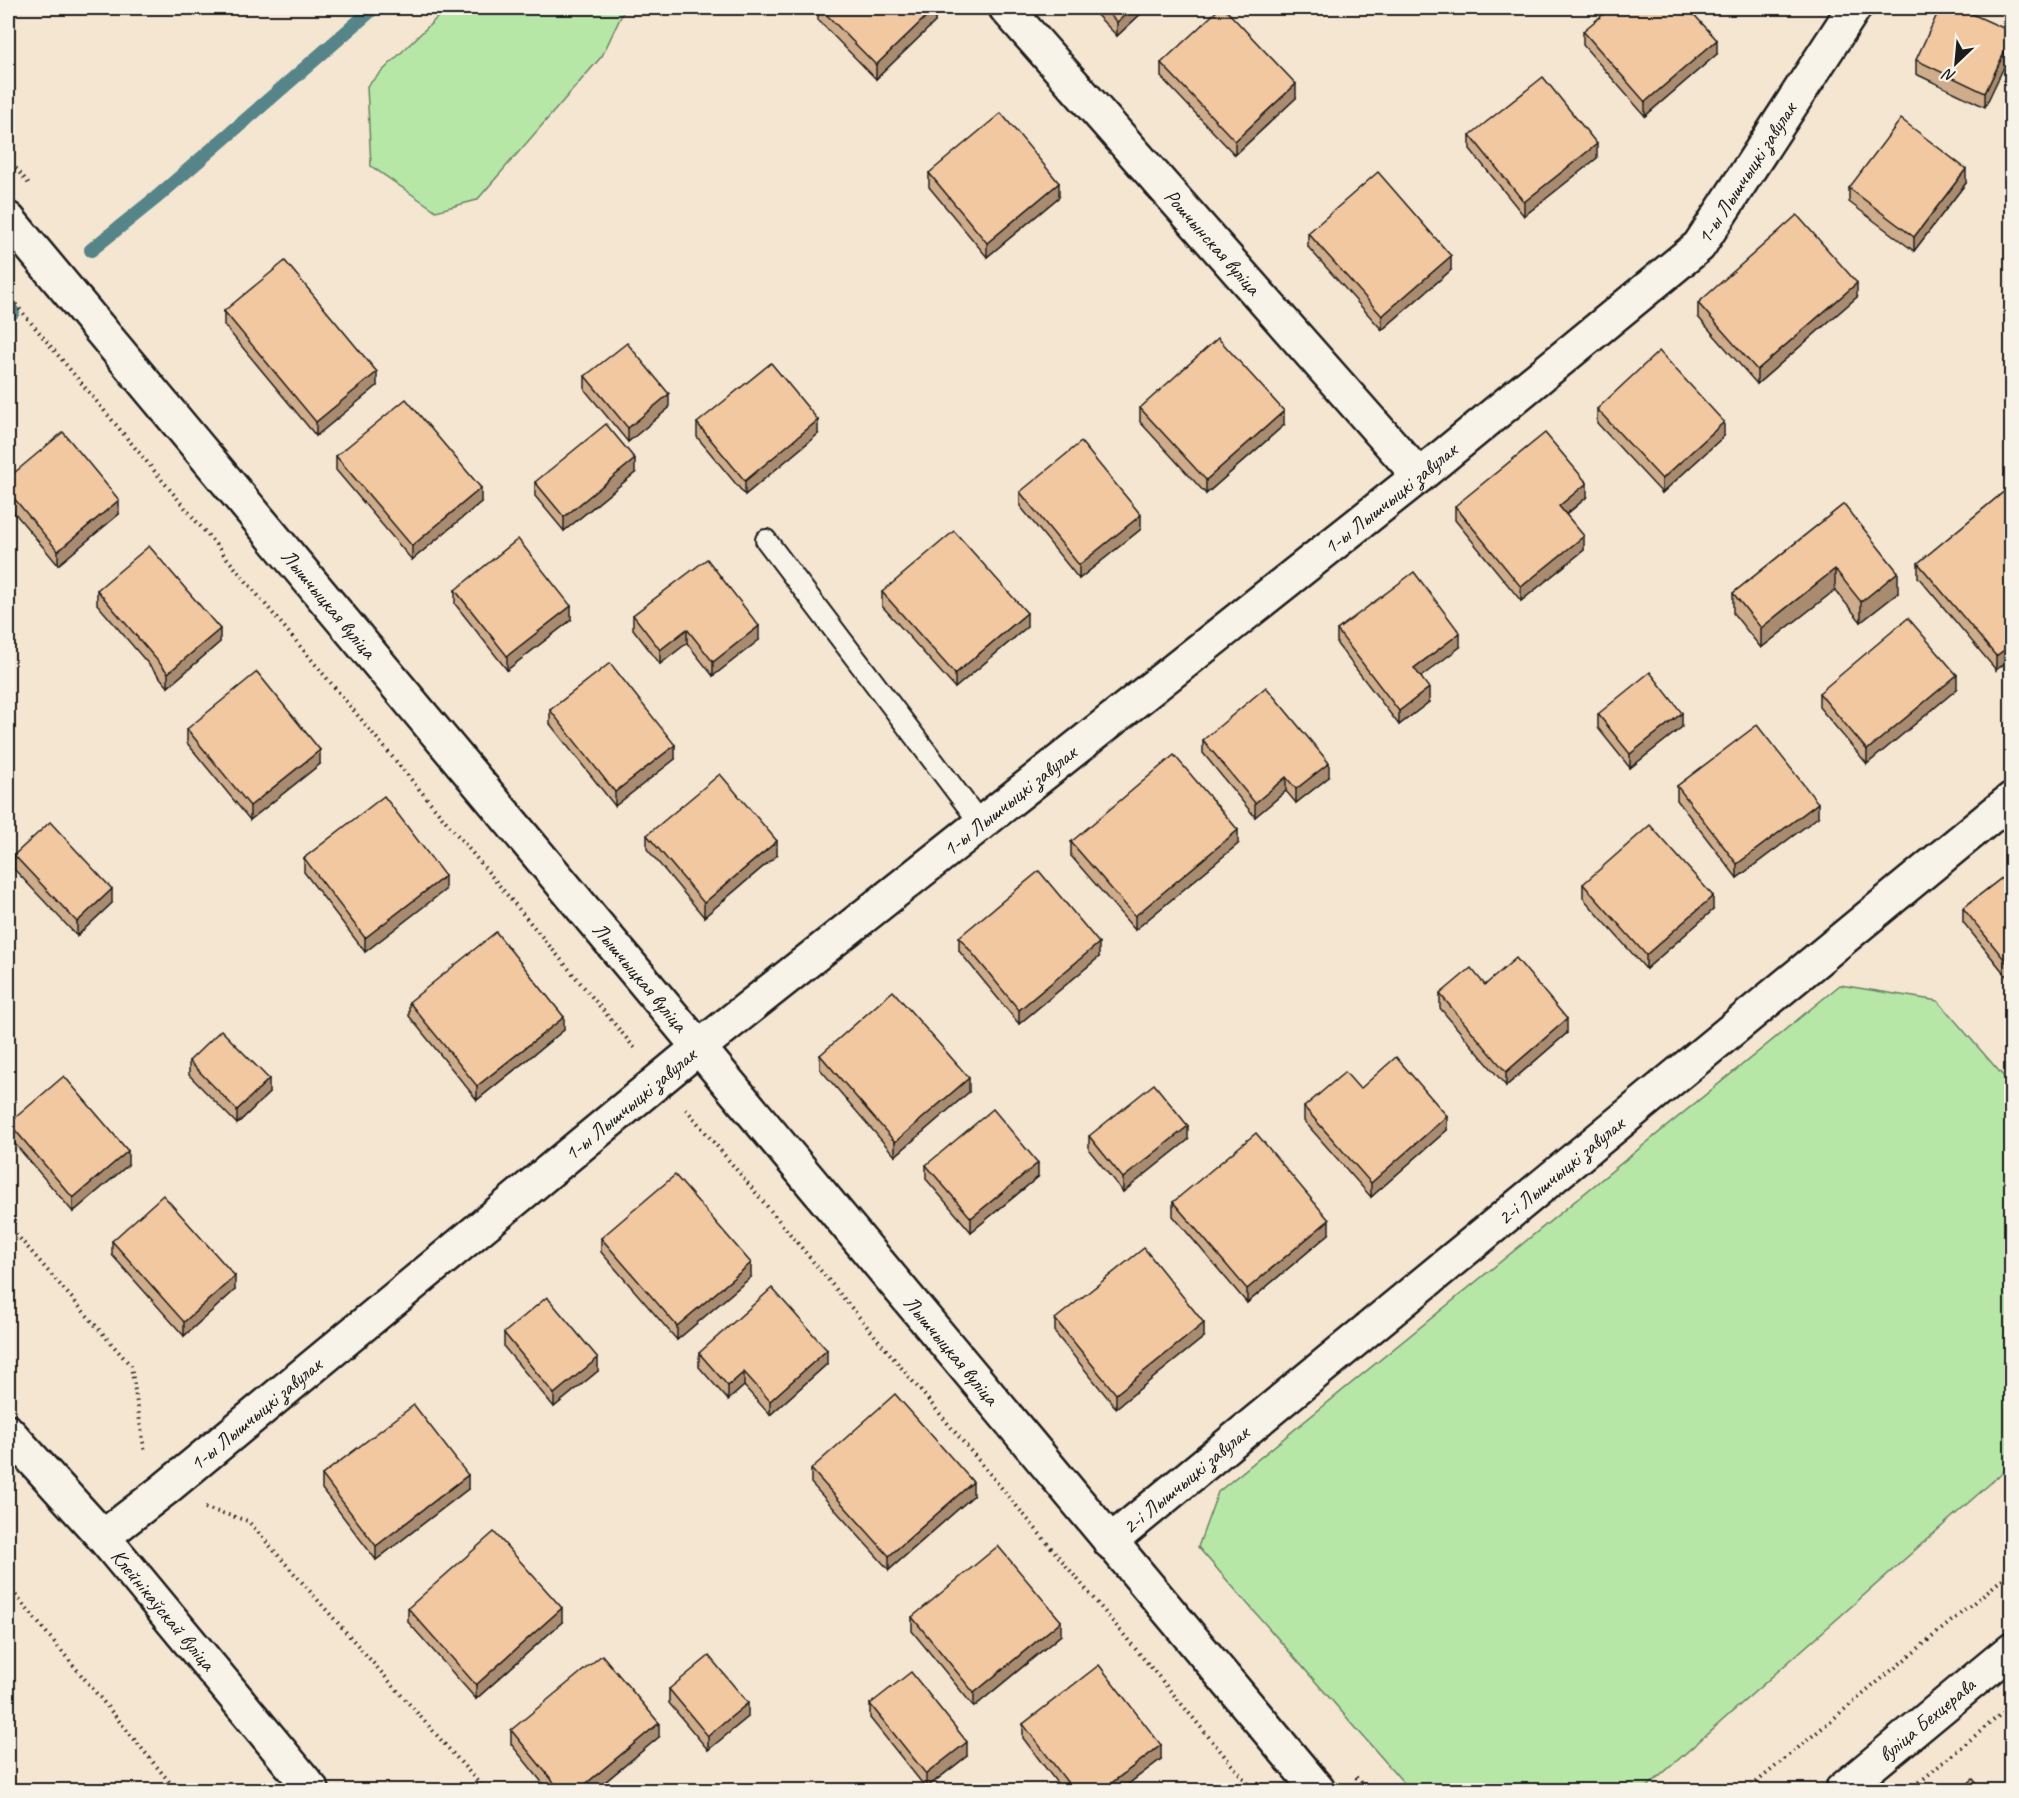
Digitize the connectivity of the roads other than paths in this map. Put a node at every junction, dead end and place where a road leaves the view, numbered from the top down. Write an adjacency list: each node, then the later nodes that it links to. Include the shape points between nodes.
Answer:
1 (1006, 8): 4 (street, Рошчынская вуліца)
2 (1854, 8): 4 (street, 1-ы Лышчыцкі завулак, via 1699,246)
3 (8, 219): 8 (street, Лышчыцкая вуліца)
4 (1419, 476): 7 (street, 1-ы Лышчыцкі завулак)
5 (766, 540): 7 (lane)
6 (2012, 799): 11 (street, 2-і Лышчыцкі завулак)
7 (981, 824): 8 (street, 1-ы Лышчыцкі завулак)
8 (698, 1048): 10 (street, 1-ы Лышчыцкі завулак); 11 (street, Лышчыцкая вуліца)
9 (8, 1432): 10 (street, Клейнікаўскай вуліца)
10 (104, 1537): 13 (street, Клейнікаўскай вуліца)
11 (1110, 1542): 14 (street, Лышчыцкая вуліца)
12 (2012, 1649): 15 (street, вуліца Бехцерава)
13 (312, 1791)
14 (1317, 1791)
15 (1842, 1791)

